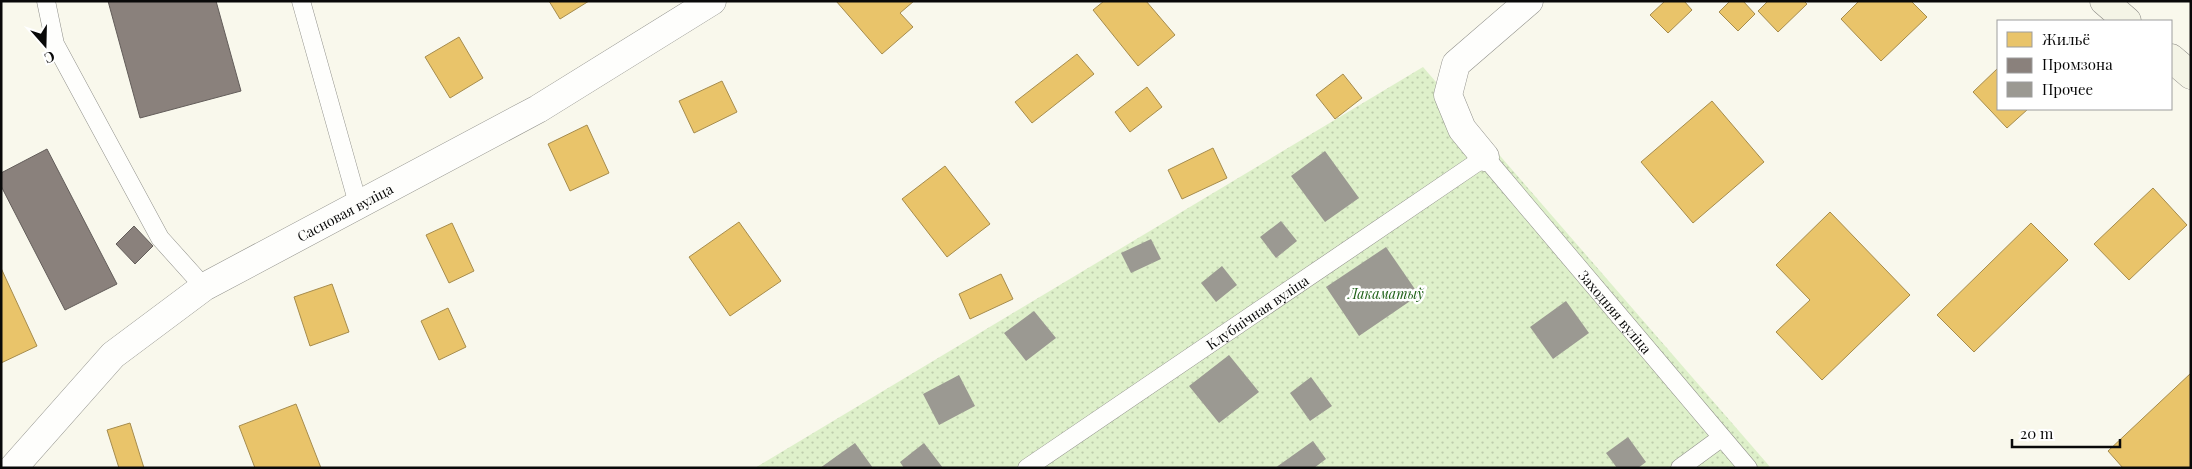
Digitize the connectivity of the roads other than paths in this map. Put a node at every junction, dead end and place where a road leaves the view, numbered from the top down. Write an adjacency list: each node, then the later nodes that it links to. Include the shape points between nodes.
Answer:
1 (46, 1): 11 (lane, via 55,44 160,238)
2 (301, 1): 10 (lane)
3 (712, 1): 10 (street, Сасновая вуліца, via 538,109)
4 (1529, 1): 9 (street, via 1456,64 1448,95 1462,130)
5 (2104, 1): 6 (main road)
6 (2126, 20)
7 (2172, 59): 8 (main road)
8 (2191, 75)
9 (1485, 157): 12 (lane, Заходняя вуліца); 14 (lane, Клубнічная вуліца)
10 (358, 204): 11 (street, Сасновая вуліца)
11 (204, 287): 13 (street, Сасновая вуліца, via 113,355)
12 (1721, 438): 15 (lane); 16 (lane, Заходняя вуліца)
13 (13, 468)
14 (1028, 468)
15 (1680, 468)
16 (1748, 468)

